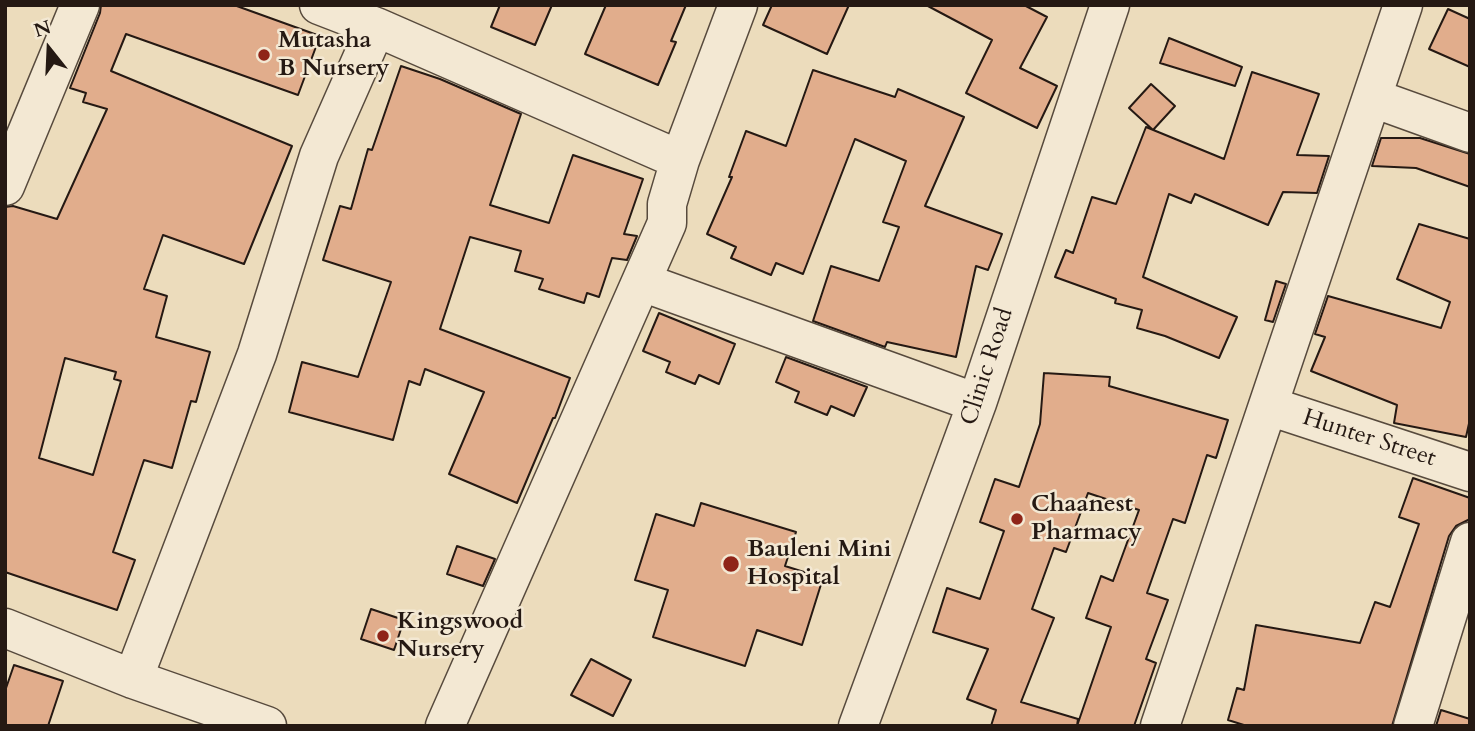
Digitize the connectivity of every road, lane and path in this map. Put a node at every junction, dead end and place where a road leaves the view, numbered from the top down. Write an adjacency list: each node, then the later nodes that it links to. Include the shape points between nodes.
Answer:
1 (80, 5): 10 (street)
2 (318, 5): 6 (street)
3 (738, 5): 9 (street)
4 (1110, 5): 12 (street, Clinic Road)
5 (1403, 5): 7 (street)
6 (376, 27): 9 (street); 17 (street, via 319,156 257,354)
7 (1373, 98): 8 (street); 13 (street)
8 (1470, 133)
9 (680, 160): 11 (street, via 667,204 667,223)
10 (5, 186)
11 (642, 282): 12 (street); 19 (street)
12 (977, 402): 20 (street, Clinic Road)
13 (1269, 406): 14 (street, Hunter Street); 21 (street)
14 (1470, 472)
15 (1470, 542): 22 (street)
16 (5, 628): 17 (street)
17 (133, 679): 18 (street)
18 (267, 726)
19 (445, 726)
20 (858, 726)
21 (1160, 726)
22 (1413, 726)

